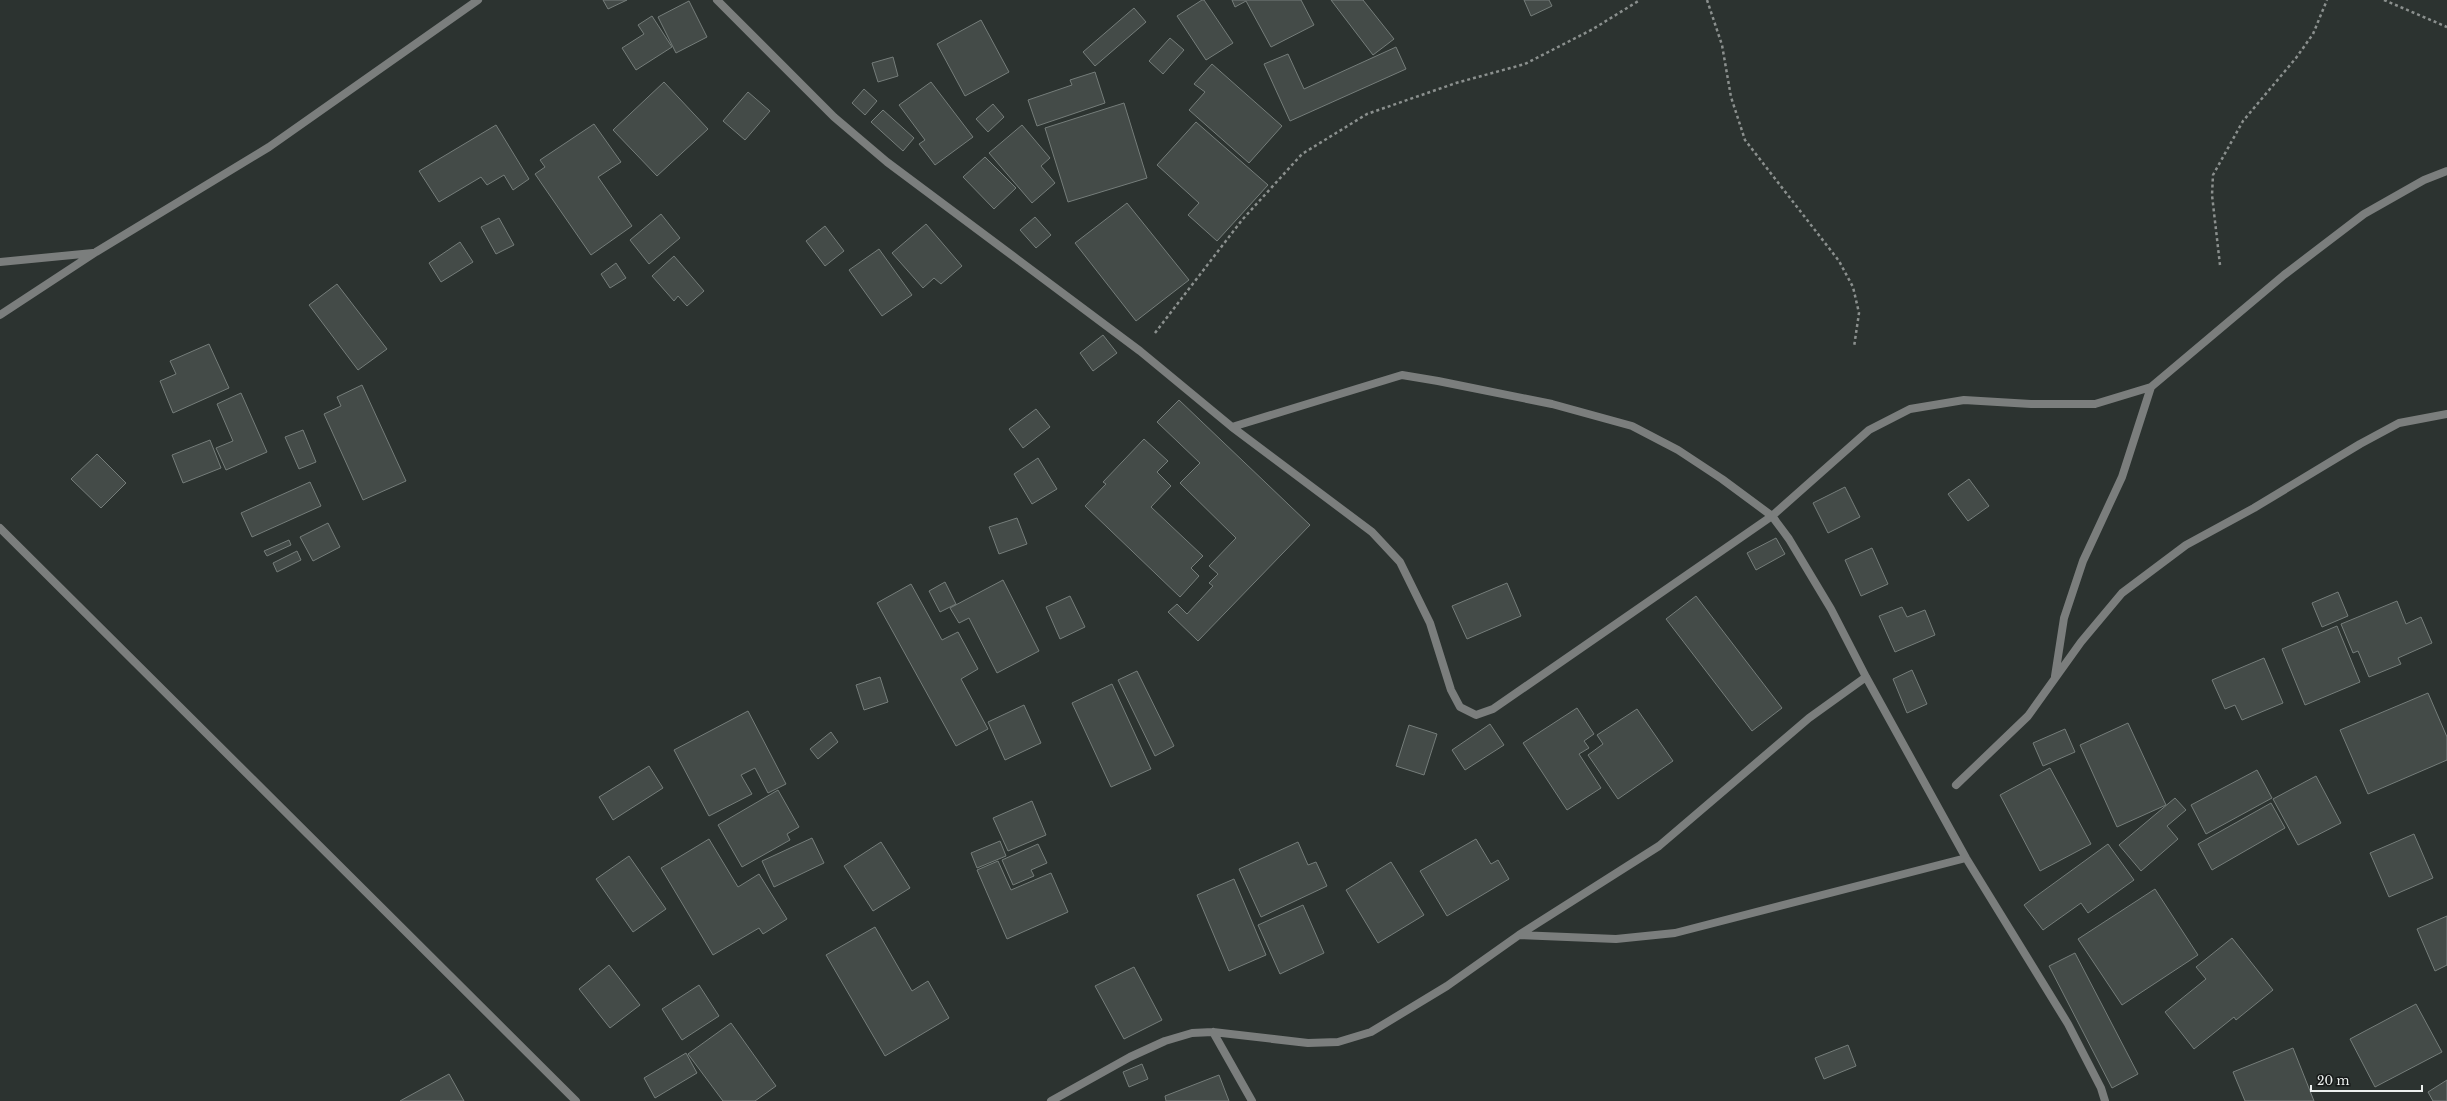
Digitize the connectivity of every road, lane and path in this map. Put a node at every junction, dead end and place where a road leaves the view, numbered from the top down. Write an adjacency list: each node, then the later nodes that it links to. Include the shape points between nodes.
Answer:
1 (478, 0): 9 (street, via 268,147)
2 (717, 0): 14 (street, via 834,117 887,162)
3 (1640, 0): 14 (path, via 1593,29 1525,64 1456,83 1367,114 1302,154 1242,220)
4 (1707, 0): 13 (path, via 1722,44 1731,97 1745,140 1839,260 1853,287 1859,313)
5 (2327, 0): 11 (path, via 2313,34 2243,121 2223,153 2213,176 2212,195)
6 (2384, 0): 7 (path)
7 (2447, 27)
8 (2447, 171): 15 (street, via 2424,180 2364,214 2284,275)
9 (96, 252): 10 (street); 12 (street)
10 (0, 262)
11 (2220, 265)
12 (0, 315)
13 (1854, 347)
14 (1140, 351): 17 (street)
15 (2151, 387): 18 (street, via 2095,404 1964,400 1910,409 1869,430); 21 (street, via 2122,477 2083,561 2064,618)
16 (2447, 414): 21 (street, via 2399,423 2186,546 2122,593)
17 (1232, 427): 18 (street, via 1402,375 1552,404 1632,426 1678,450); 18 (street, via 1372,532 1400,562 1430,623 1451,690 1460,707 1476,715 1493,709)
18 (1772, 516): 20 (street, via 1789,539 1831,609)
19 (0, 528): 26 (street)
20 (1866, 677): 23 (street); 24 (street, via 1809,718 1659,846)
21 (2054, 678): 22 (street, via 2028,716)
22 (1956, 785)
23 (1966, 858): 24 (street, via 1675,933 1616,939); 29 (street, via 2068,1024 2101,1088)
24 (1519, 935): 25 (street, via 1447,986 1371,1032 1338,1042 1308,1043)
25 (1213, 1032): 27 (street, via 1192,1033 1165,1041 1130,1057); 28 (street)
26 (576, 1101)
27 (1051, 1101)
28 (1252, 1101)
29 (2105, 1101)

